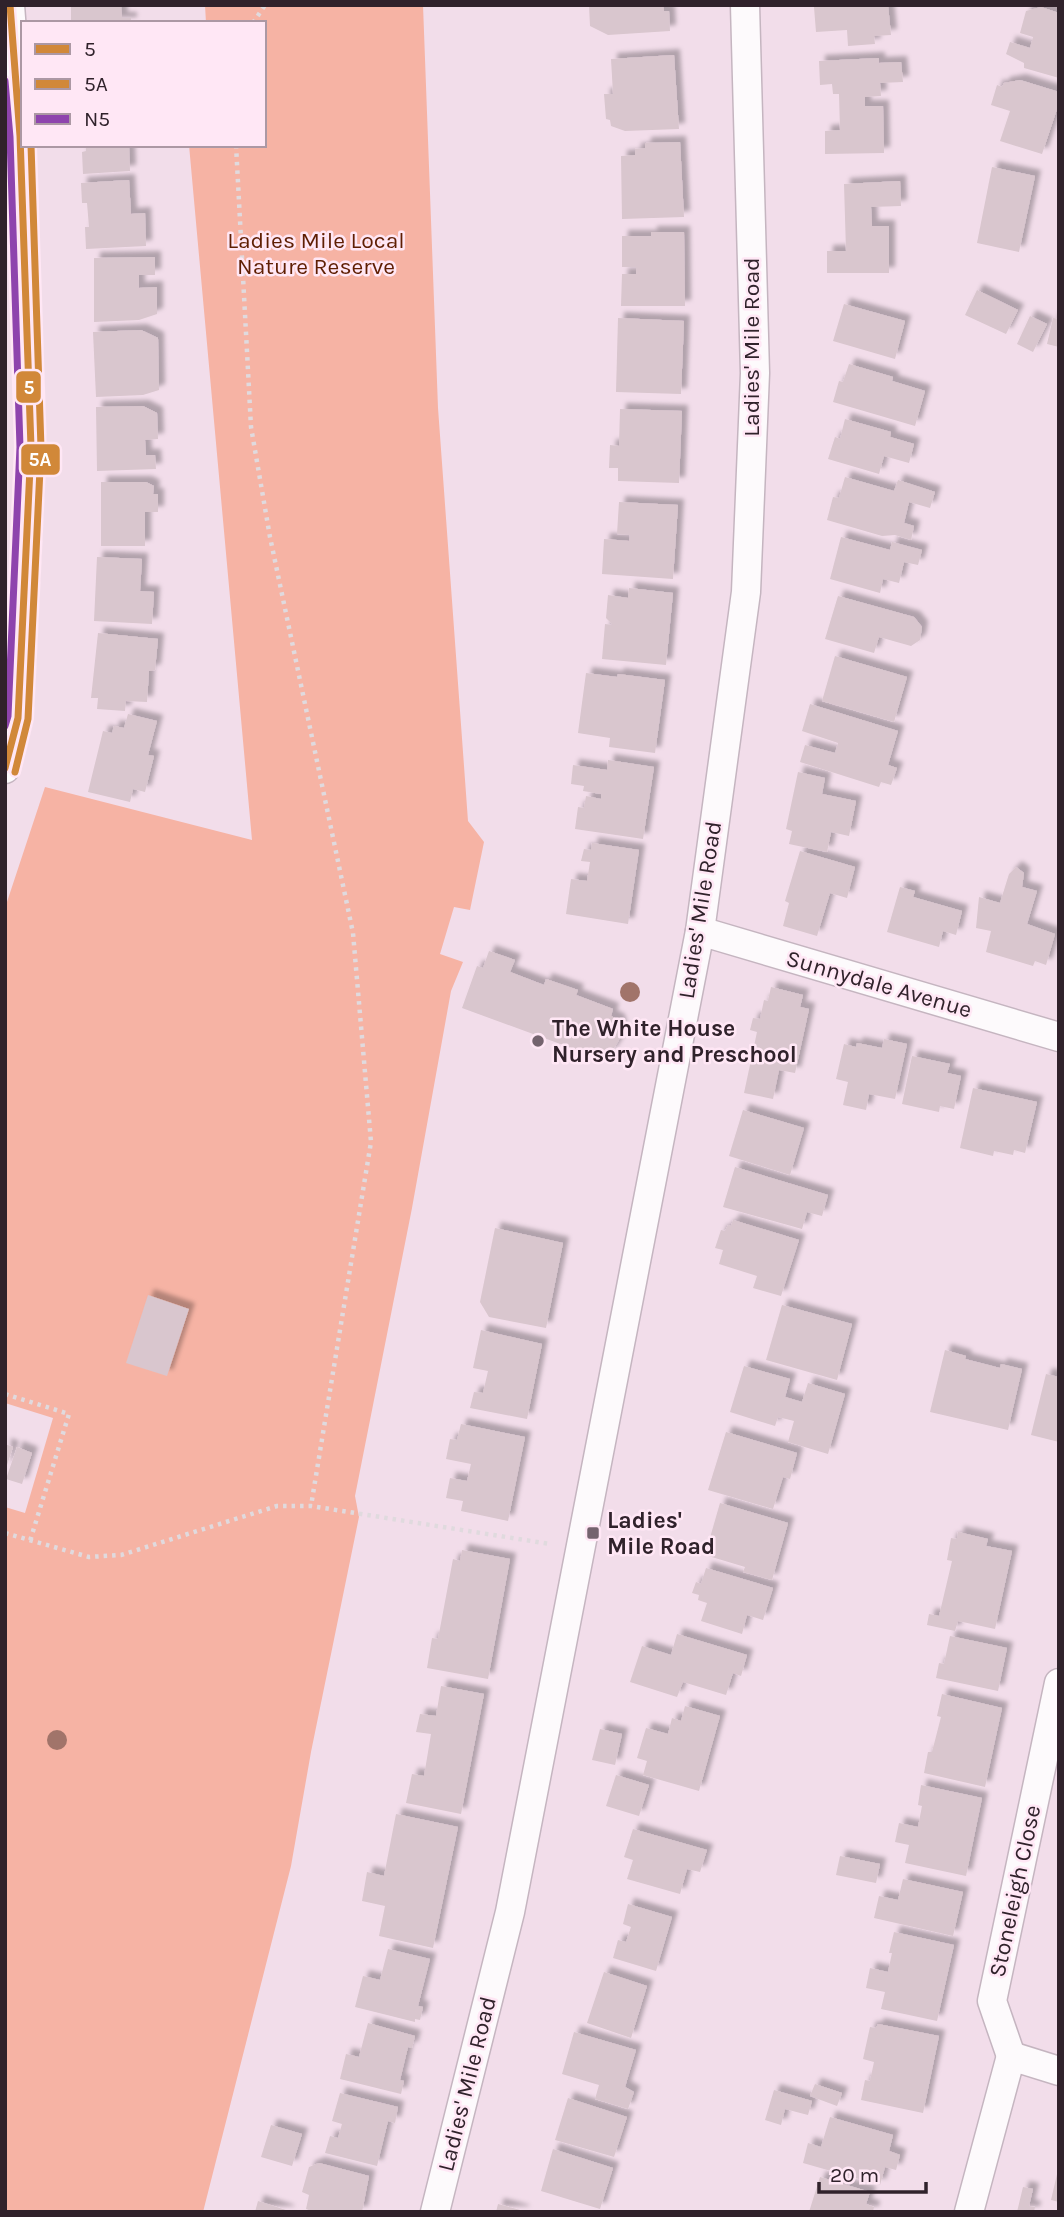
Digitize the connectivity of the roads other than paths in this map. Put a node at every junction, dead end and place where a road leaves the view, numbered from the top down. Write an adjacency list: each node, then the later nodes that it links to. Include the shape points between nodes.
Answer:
1 (9, 5): 3 (street, via 20,136)
2 (746, 5): 7 (street, Ladies' Mile Road, via 755,373 746,592)
3 (16, 338): 5 (street)
4 (5, 429): 5 (street)
5 (31, 447): 6 (street, via 18,718)
6 (5, 769)
7 (700, 931): 8 (street, Sunnydale Avenue); 12 (street, Ladies' Mile Road, via 510,1912)
8 (1059, 1037)
9 (1059, 1683): 10 (street, Stoneleigh Close, via 992,2001)
10 (1012, 2056): 11 (street); 13 (street)
11 (1059, 2071)
12 (435, 2212)
13 (969, 2212)

